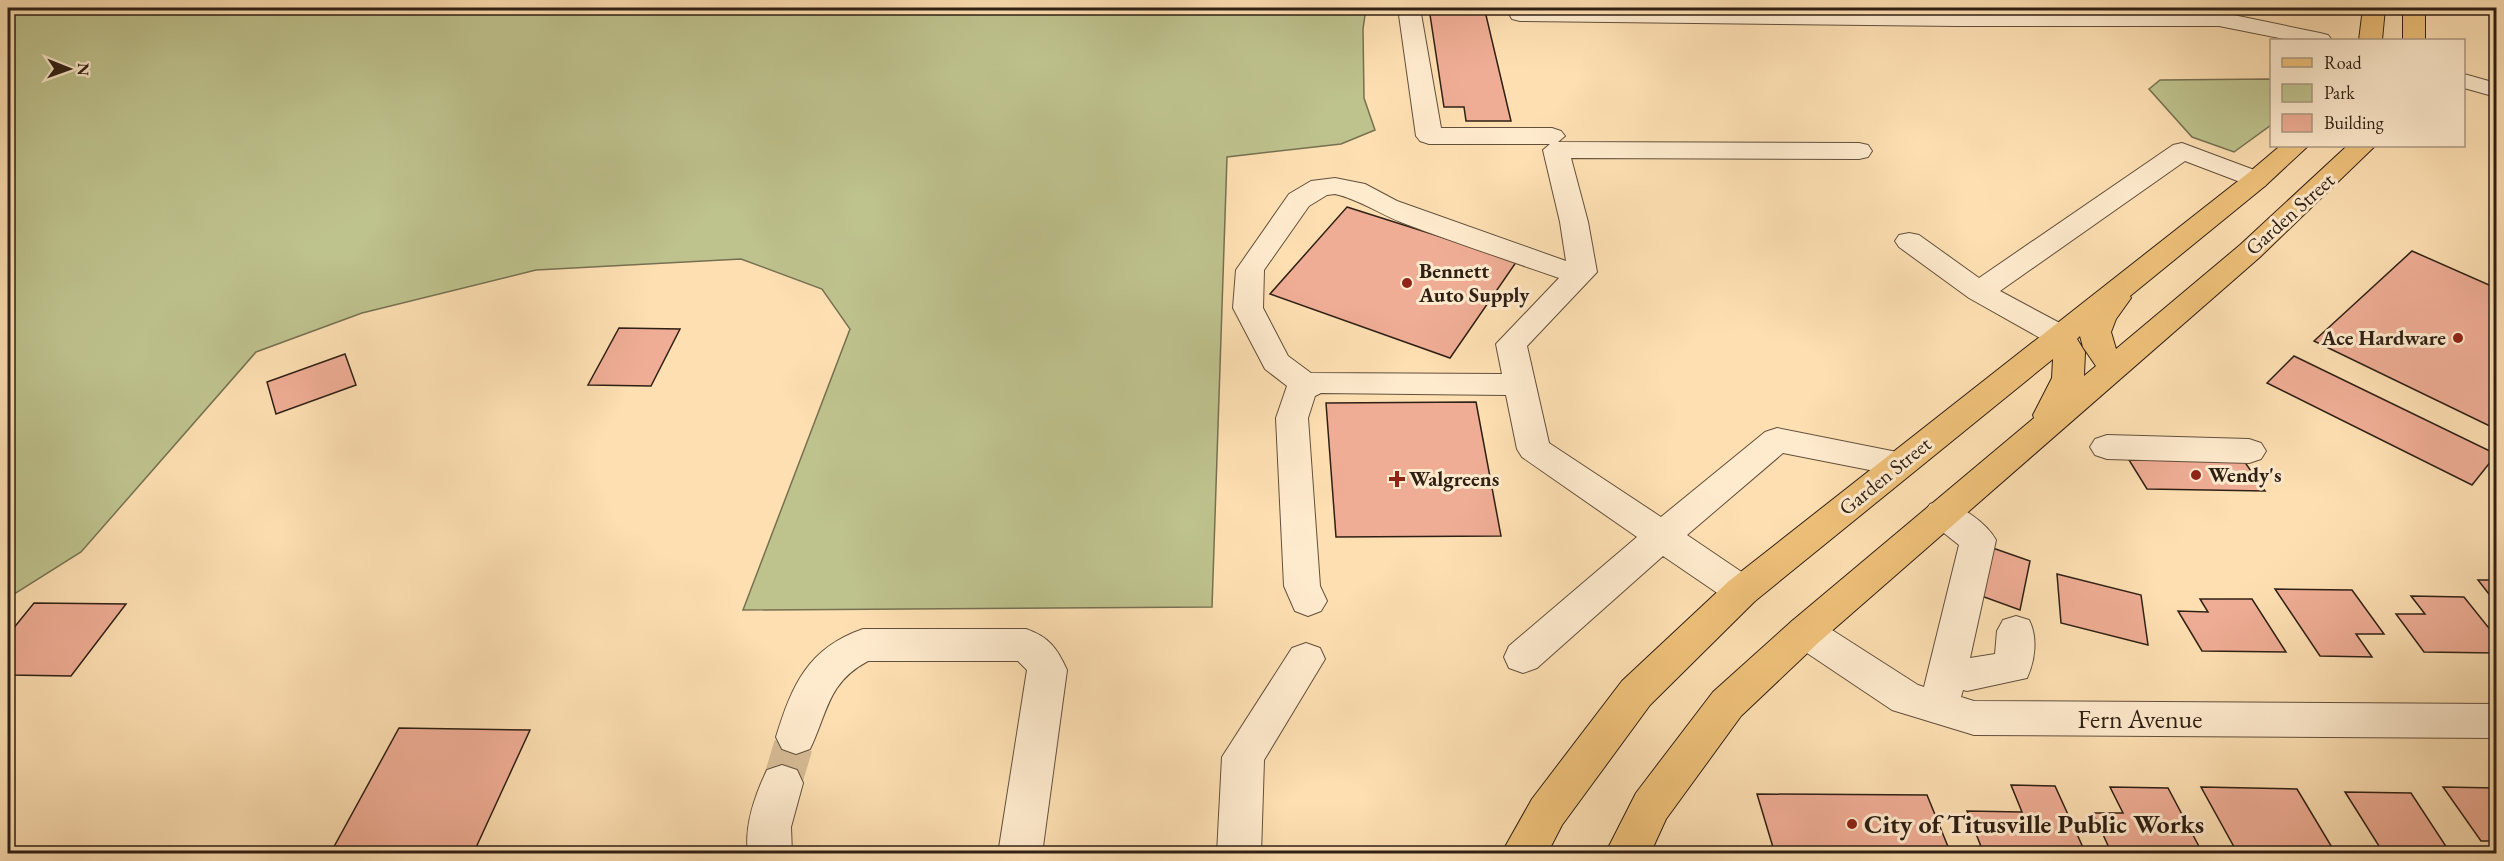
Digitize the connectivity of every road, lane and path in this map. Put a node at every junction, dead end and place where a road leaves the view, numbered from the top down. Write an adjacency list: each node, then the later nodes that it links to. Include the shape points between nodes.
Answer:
1 (1409, 8): 11 (street, via 1429,136)
2 (2374, 8): 7 (main road)
3 (2414, 8): 8 (main road)
4 (1520, 14): 5 (street)
5 (2267, 18): 6 (street)
6 (2318, 39)
7 (2371, 39)
8 (2414, 39)
9 (2465, 82): 10 (street)
10 (2496, 90)
11 (1552, 136)
12 (2294, 147): 15 (main road, Garden Street)
13 (2361, 147): 21 (main road, Garden Street, via 2258,243)
14 (1859, 151): 17 (street, via 1556,150 1574,222 1582,272)
15 (2256, 180): 18 (main road, Garden Street); 19 (street, via 2182,151)
16 (1909, 241): 19 (street)
17 (1579, 275): 22 (street, via 1511,344); 23 (street, via 1445,230 1355,190 1321,187 1299,200 1250,270 1248,308 1276,363)
18 (2125, 284): 20 (main road, Garden Street); 21 (main road, via 2095,329 2096,347)
19 (1979, 291): 20 (street)
20 (2060, 336): 24 (main road, via 2069,352 2068,378); 27 (main road, Garden Street)
21 (2114, 367): 24 (main road, Garden Street)
22 (1521, 385): 23 (street, via 1316,382); 29 (street, via 1534,449)
23 (1308, 386): 31 (street, via 1301,390 1292,418 1302,586)
24 (2041, 430): 28 (main road, Garden Street)
25 (2107, 447): 26 (street)
26 (2249, 451)
27 (1900, 464): 29 (street, via 1778,440); 30 (main road, Garden Street)
28 (1942, 513): 33 (main road, Garden Street); 36 (street, via 1978,540)
29 (1662, 536): 30 (street); 34 (street)
30 (1742, 591): 44 (main road, Garden Street, via 1636,693 1547,812)
31 (1308, 601)
32 (2016, 631): 36 (street, via 2013,668 1967,675)
33 (1805, 632): 37 (street, Fern Avenue, via 1906,698); 45 (main road, Garden Street, via 1727,704 1651,806)
34 (1523, 657)
35 (1306, 660): 43 (street, via 1243,757)
36 (1948, 669): 37 (street)
37 (1939, 708): 38 (street, Fern Avenue, via 1974,718)
38 (2496, 721)
39 (796, 736): 42 (street, via 807,698 826,670 843,654 863,645 1026,645 1041,656 1047,670)
40 (782, 783): 41 (street, via 770,825)
41 (770, 854)
42 (1020, 854)
43 (1239, 854)
44 (1523, 854)
45 (1627, 854)

